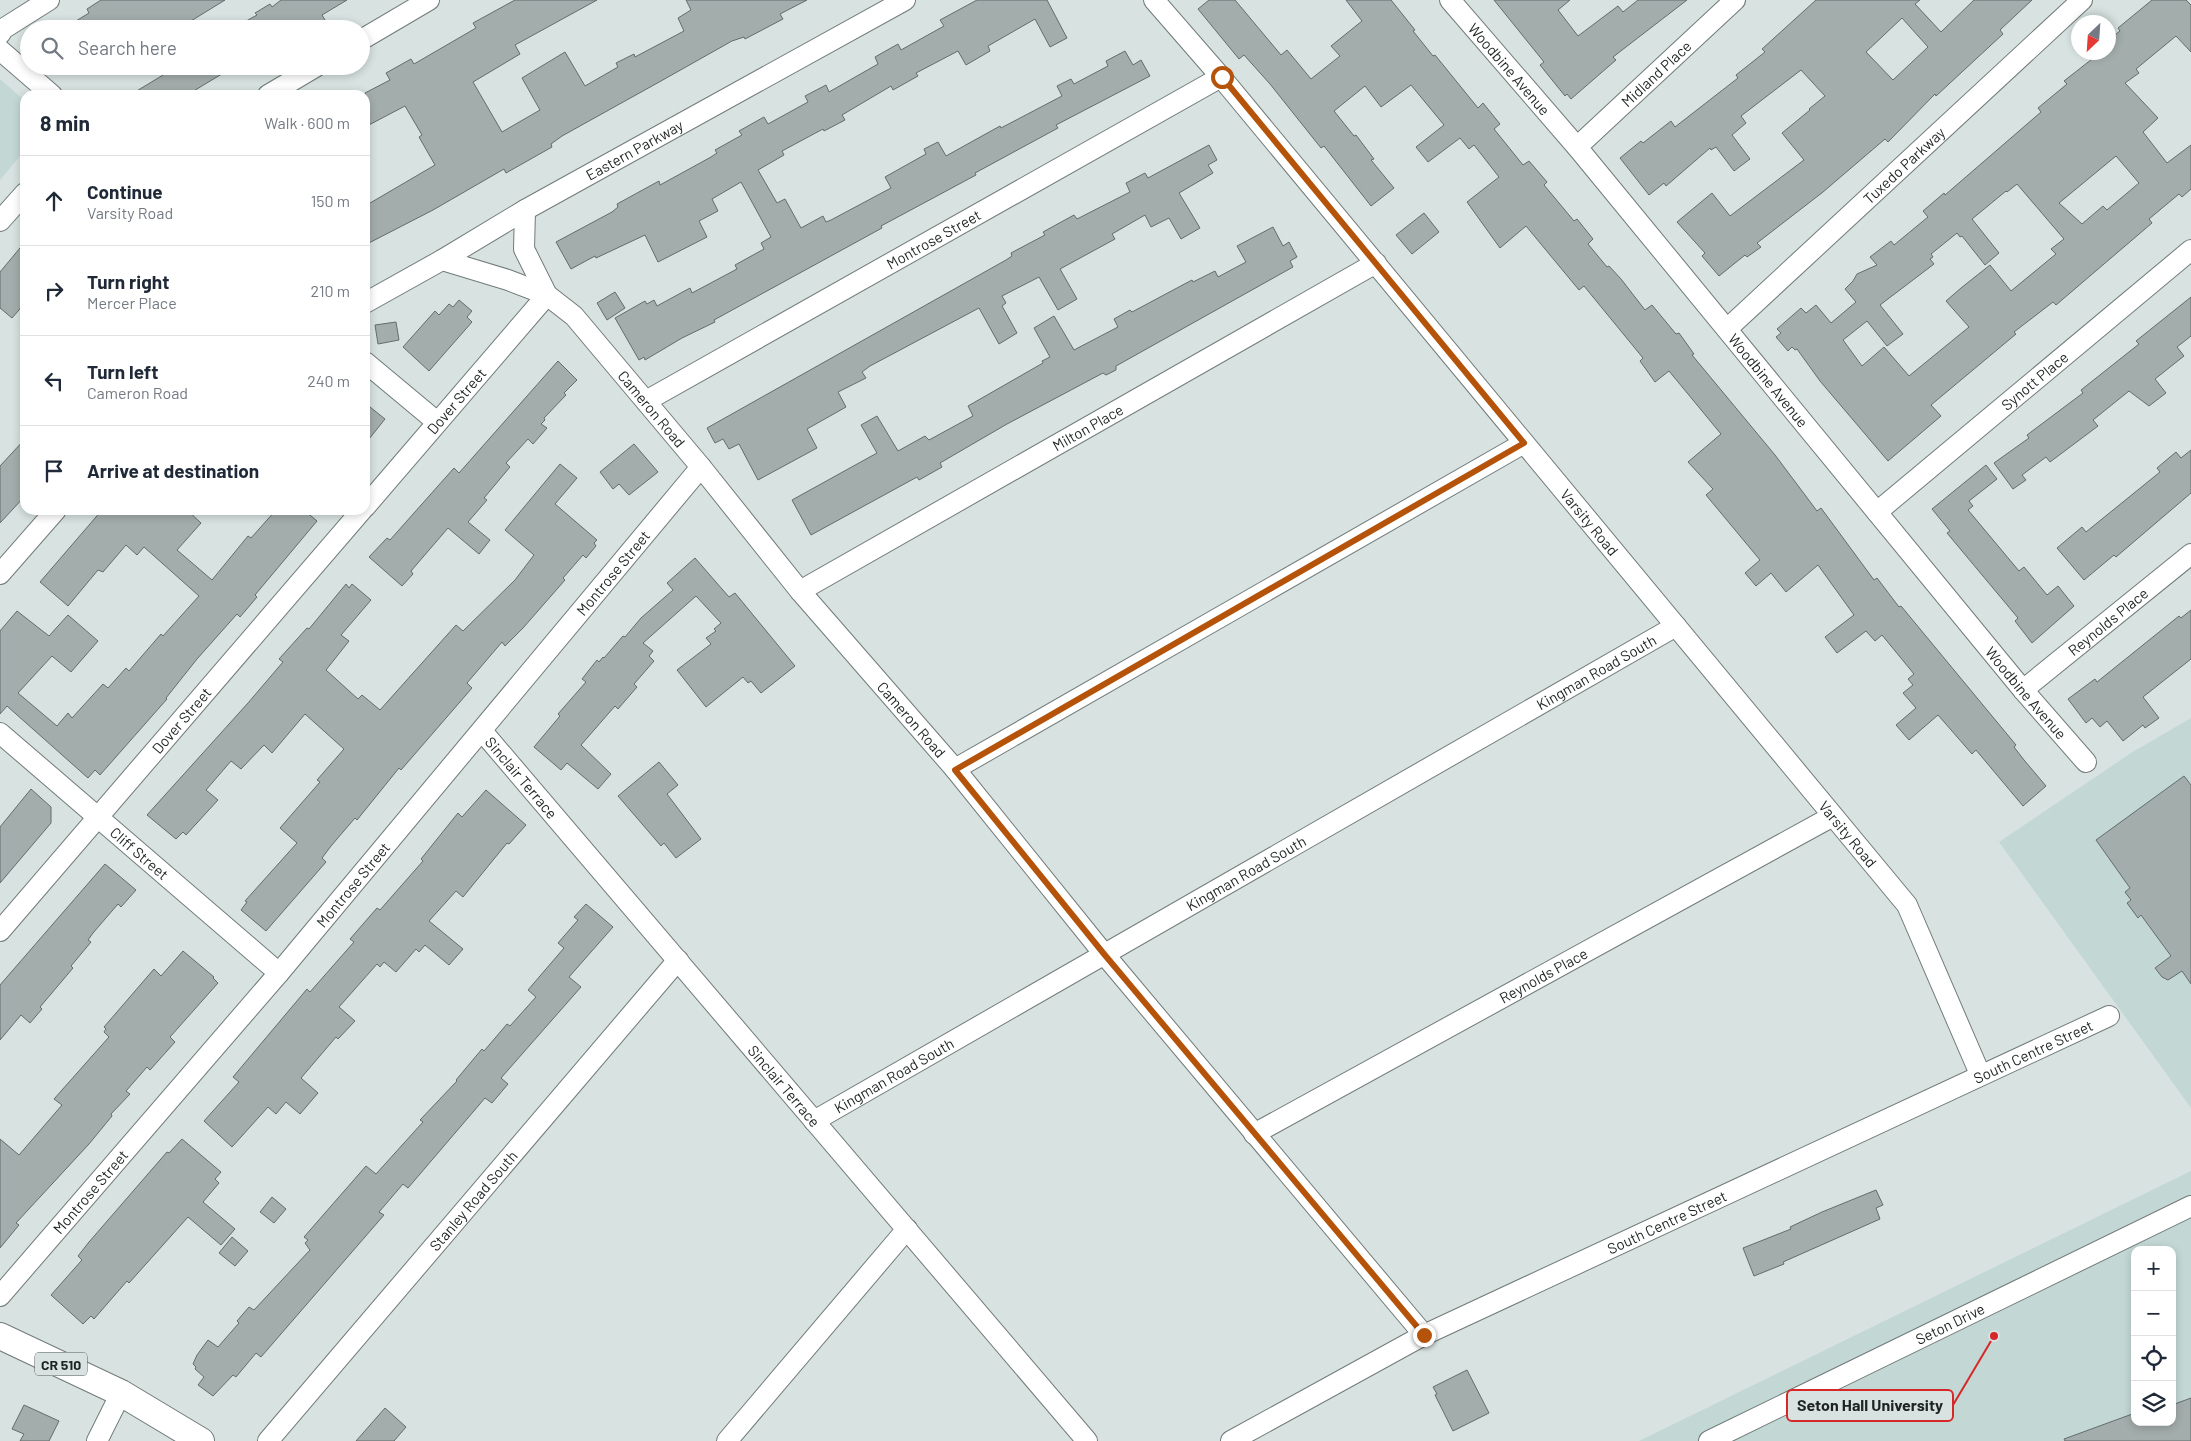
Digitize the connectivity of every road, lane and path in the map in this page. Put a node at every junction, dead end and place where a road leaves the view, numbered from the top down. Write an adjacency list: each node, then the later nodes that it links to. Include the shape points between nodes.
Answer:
1 (49, 0): 8 (street)
2 (429, 0): 9 (street)
3 (905, 0): 19 (street, Eastern Parkway)
4 (1154, 0): 14 (street, Varsity Road)
5 (1450, 0): 17 (street, Woodbine Avenue)
6 (1735, 0): 17 (street, Midland Place)
7 (2082, 0): 26 (street, Tuxedo Parkway)
8 (0, 34)
9 (370, 35)
10 (0, 50): 11 (street)
11 (20, 67)
12 (29, 75): 15 (street)
13 (302, 75): 16 (street)
14 (1222, 77): 23 (street, Varsity Road); 28 (street, Montrose Street)
15 (46, 90)
16 (276, 90)
17 (1577, 147): 26 (street, Woodbine Avenue)
18 (20, 199): 20 (street)
19 (525, 210): 22 (street, Eastern Parkway); 24 (street, Cameron Road, via 524,249)
20 (0, 222)
21 (2191, 250): 33 (street, Synott Place)
22 (442, 260): 24 (street, Cameron Road); 25 (street, Eastern Parkway)
23 (1376, 263): 30 (street, Varsity Road); 38 (street, Milton Place)
24 (547, 295): 28 (street, Cameron Road, via 574,316); 29 (street, Dover Street)
25 (370, 300)
26 (1727, 329): 33 (street, Woodbine Avenue)
27 (370, 366): 29 (street)
28 (646, 401): 31 (street, Cameron Road)
29 (437, 422): 32 (street, Dover Street)
30 (1524, 443): 39 (street, Varsity Road); 44 (street)
31 (701, 467): 38 (street, Cameron Road); 41 (street, Montrose Street)
32 (370, 500)
33 (1877, 512): 40 (street, Woodbine Avenue)
34 (52, 515): 37 (street)
35 (358, 515): 46 (street, Dover Street)
36 (2191, 554): 40 (street, Reynolds Place)
37 (0, 574)
38 (800, 591): 44 (street, Cameron Road)
39 (1676, 626): 45 (street, Varsity Road); 48 (street, Kingman Road South)
40 (2024, 690): 43 (street, Woodbine Avenue)
41 (482, 731): 49 (street, Sinclair Terrace); 50 (street, Montrose Street)
42 (0, 732): 46 (street, Cliff Street)
43 (2086, 762)
44 (955, 770): 48 (street, Cameron Road)
45 (1833, 816): 52 (street, Varsity Road, via 1907,905); 54 (street, Reynolds Place)
46 (99, 818): 47 (street, Dover Street); 50 (street, Cliff Street)
47 (0, 930)
48 (1104, 954): 53 (street, Kingman Road South); 54 (street, Cameron Road)
49 (678, 960): 53 (street, Sinclair Terrace); 63 (street, Stanley Road South)
50 (279, 973): 57 (street, Montrose Street)
51 (2108, 1016): 52 (street, South Centre Street)
52 (1980, 1074): 58 (street, South Centre Street)
53 (814, 1121): 56 (street, Sinclair Terrace)
54 (1254, 1134): 58 (street, Cameron Road)
55 (2191, 1206): 67 (street, Seton Drive)
56 (907, 1229): 64 (street); 65 (street, Sinclair Terrace)
57 (0, 1296)
58 (1424, 1335): 66 (street, South Centre Street)
59 (0, 1336): 60 (main road, CR 510)
60 (121, 1393): 61 (street); 62 (main road, CR 510)
61 (97, 1441)
62 (201, 1441)
63 (268, 1441)
64 (727, 1441)
65 (1088, 1441)
66 (1231, 1441)
67 (1709, 1441)

